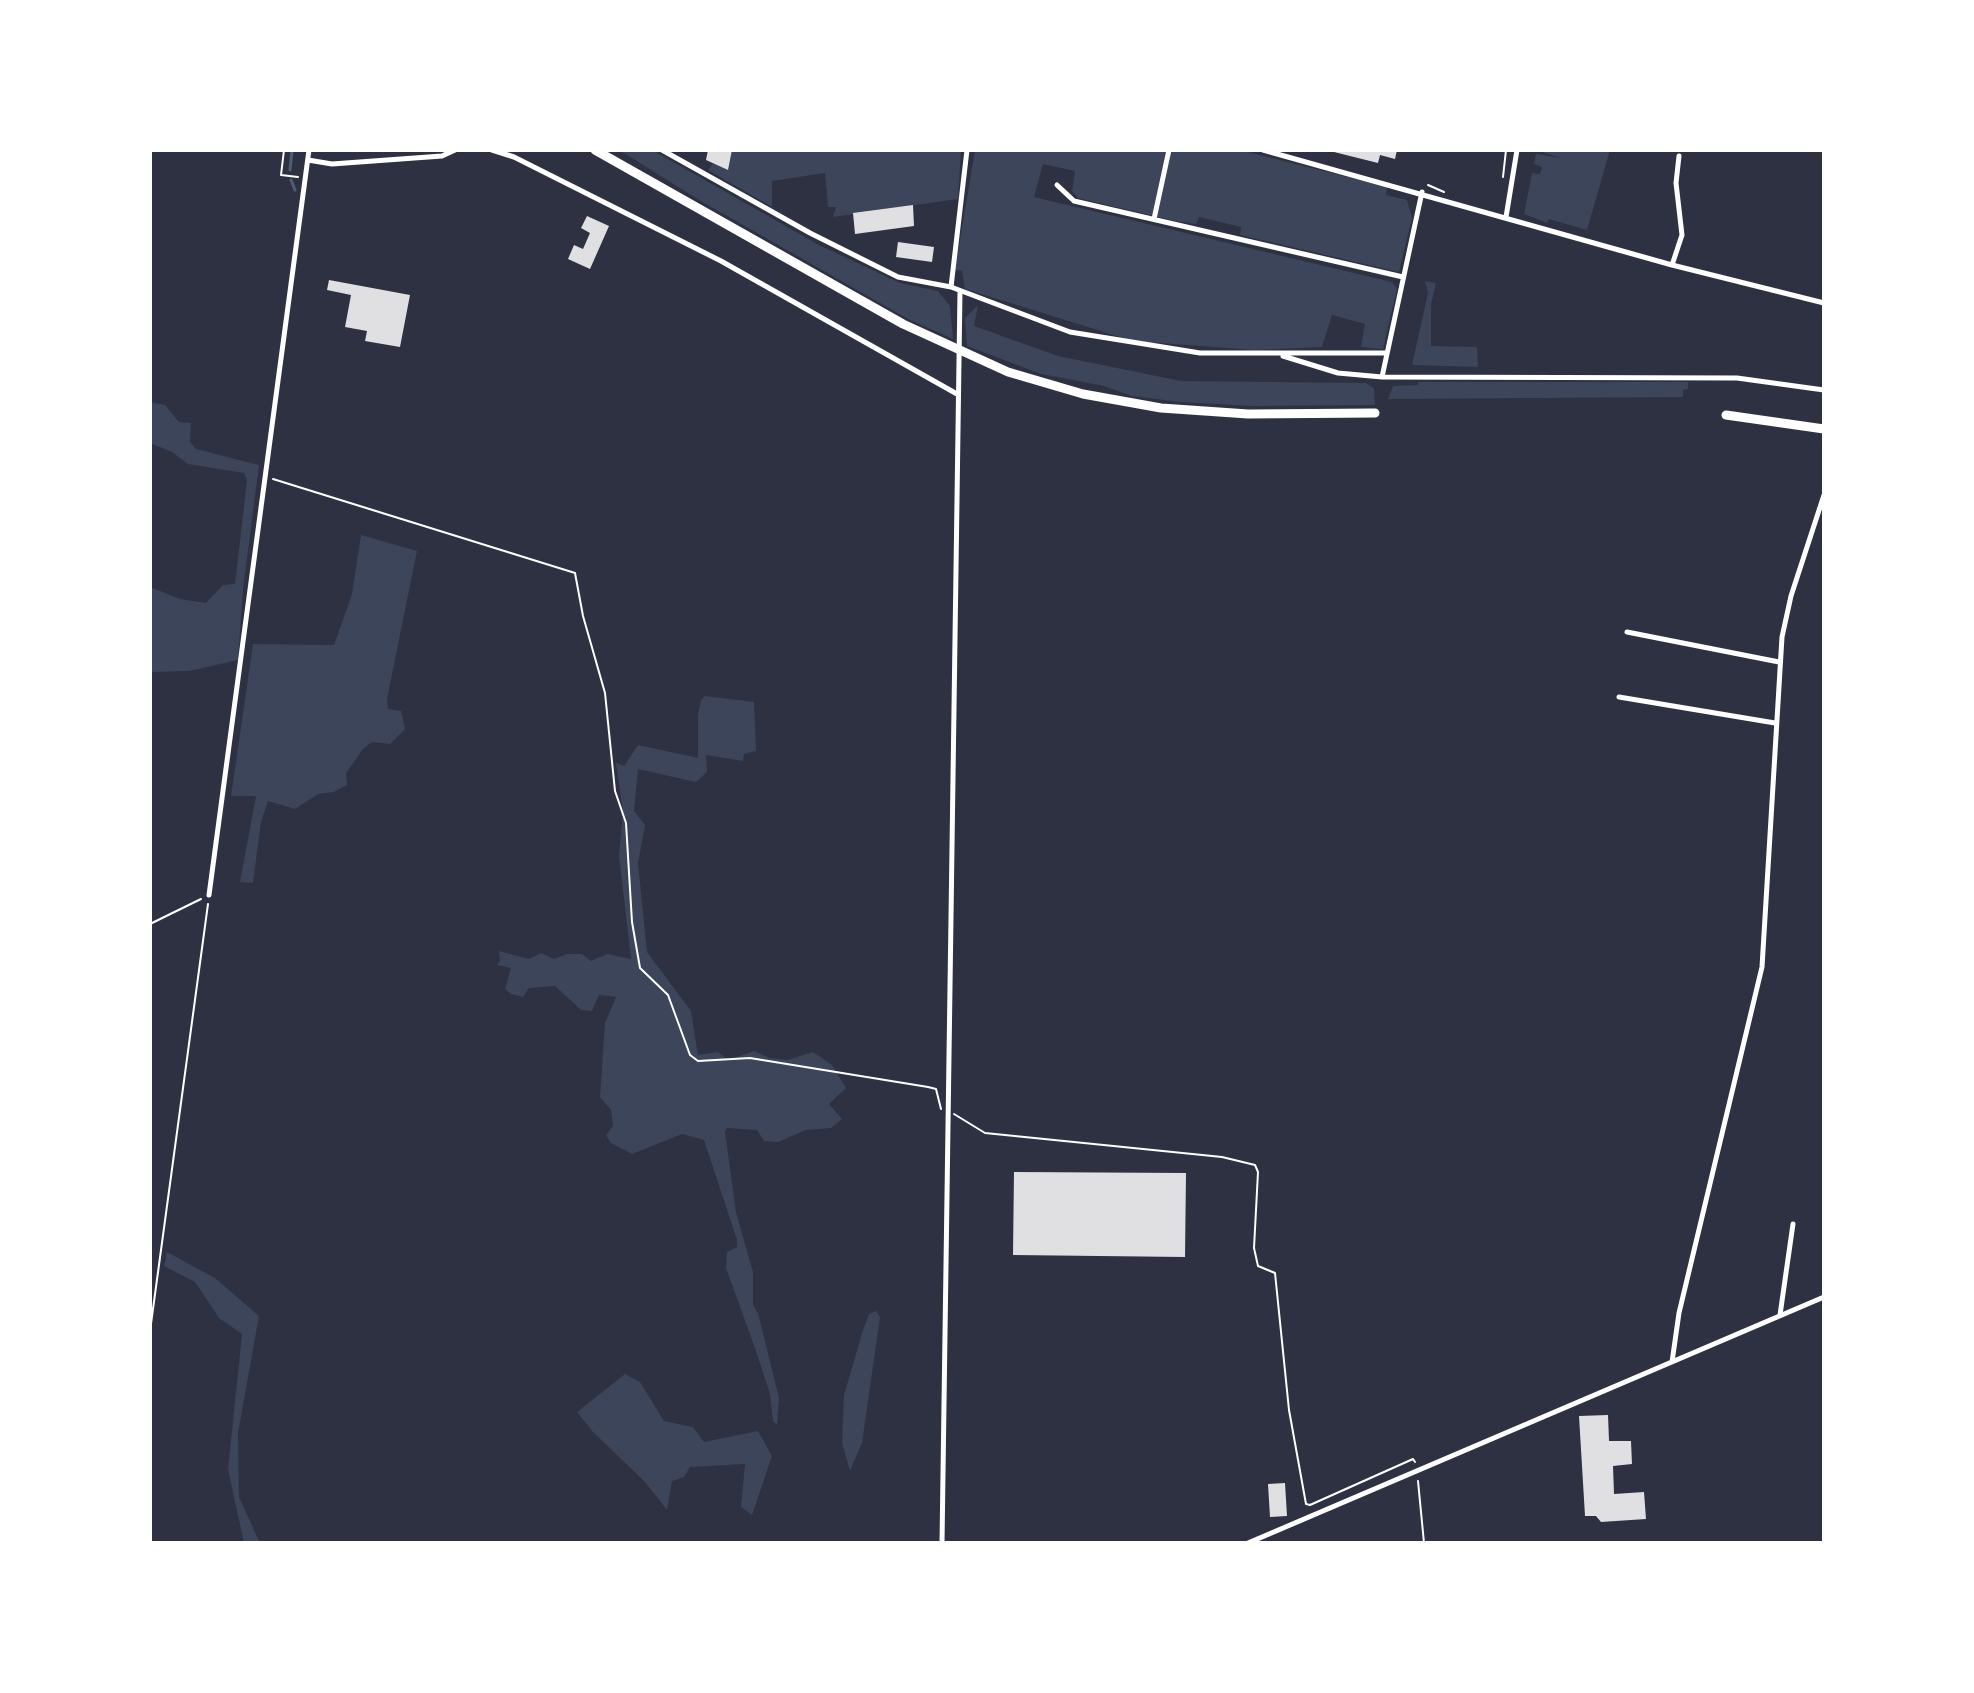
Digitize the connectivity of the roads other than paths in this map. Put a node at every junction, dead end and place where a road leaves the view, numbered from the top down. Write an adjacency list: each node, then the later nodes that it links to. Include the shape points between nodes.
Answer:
1 (309, 150): 11 (street)
2 (455, 150): 11 (street, via 442,156 332,164)
3 (492, 150): 25 (street, via 721,261)
4 (595, 150): 26 (highway, via 903,324 1008,372 1083,394 1161,408)
5 (662, 150): 18 (street, via 898,277)
6 (967, 150): 18 (street)
7 (1169, 150): 15 (street)
8 (1263, 150): 13 (street)
9 (1517, 150): 14 (street)
10 (1679, 156): 16 (street, via 1676,183 1682,235)
11 (308, 160): 34 (street)
12 (1057, 185): 15 (street, via 1074,201)
13 (1422, 192): 14 (street); 17 (street)
14 (1506, 217): 16 (street)
15 (1154, 219): 17 (street)
16 (1672, 265): 20 (street)
17 (1403, 277): 21 (street)
18 (951, 287): 19 (street)
19 (960, 291): 22 (street, via 1070,332 1116,342 1200,353); 25 (street)
20 (1824, 303)
21 (1386, 353): 22 (street); 23 (street)
22 (1278, 354): 23 (street, via 1338,373)
23 (1382, 377): 24 (street, via 1737,378)
24 (1824, 390)
25 (957, 394): 39 (street)
26 (1375, 413)
27 (1726, 415): 28 (highway)
28 (1824, 429)
29 (1824, 495): 31 (street, via 1786,615)
30 (1627, 632): 31 (street)
31 (1779, 662): 33 (street)
32 (1619, 697): 33 (street)
33 (1775, 723): 38 (street, via 1764,953)
34 (209, 895)
35 (1793, 1224): 37 (street)
36 (1824, 1297): 37 (street)
37 (1780, 1316): 38 (street)
38 (1672, 1362): 40 (street)
39 (942, 1543)
40 (1248, 1543)

